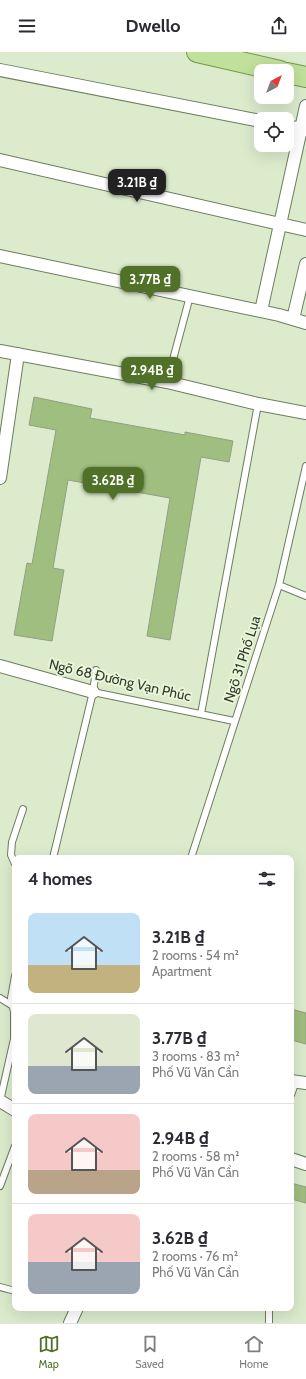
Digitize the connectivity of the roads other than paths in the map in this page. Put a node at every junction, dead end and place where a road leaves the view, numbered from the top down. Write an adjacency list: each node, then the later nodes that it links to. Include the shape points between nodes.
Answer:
1 (197, 52): 2 (main road)
2 (254, 65)
3 (0, 70): 7 (street)
4 (294, 74): 5 (main road)
5 (306, 77)
6 (306, 106): 8 (street)
7 (254, 120)
8 (303, 129): 10 (street)
9 (0, 160): 10 (street)
10 (280, 223): 11 (street); 15 (street)
11 (306, 230)
12 (0, 256): 14 (street)
13 (306, 264): 16 (street)
14 (190, 296): 15 (street); 20 (lane)
15 (261, 311): 16 (street)
16 (293, 319): 17 (street)
17 (306, 323)
18 (0, 351): 19 (street)
19 (18, 354): 20 (street); 24 (street)
20 (167, 382): 21 (street)
21 (258, 404): 22 (street); 30 (lane)
22 (306, 413)
23 (306, 466): 25 (lane, Ngõ 31 Phố Lụa)
24 (0, 478)
25 (279, 585): 26 (lane); 31 (lane, Ngõ 31 Phố Lụa)
26 (306, 596)
27 (0, 666): 29 (street, Ngõ 68 Đường Vạn Phúc)
28 (96, 670): 29 (lane)
29 (93, 692): 30 (lane, Ngõ 68 Đường Vạn Phúc); 33 (lane)
30 (201, 714): 31 (lane, Ngõ 68 Đường Vạn Phúc)
31 (234, 721): 34 (lane, Ngõ 31 Phố Lụa)
32 (23, 809): 35 (lane, via 12,842)
33 (54, 855)
34 (192, 855)
35 (12, 857)
36 (12, 988): 38 (lane)
37 (0, 998): 39 (lane)
38 (12, 999)
39 (12, 1005)
40 (12, 1048): 41 (lane)
41 (0, 1101): 42 (street)
42 (12, 1108)
43 (12, 1154): 46 (lane)
44 (294, 1160): 45 (street)
45 (306, 1164)
46 (0, 1186)
47 (0, 1287): 48 (lane)
48 (12, 1290)
49 (74, 1311): 51 (street)
50 (269, 1311): 52 (lane)
51 (70, 1323)
52 (269, 1323)

